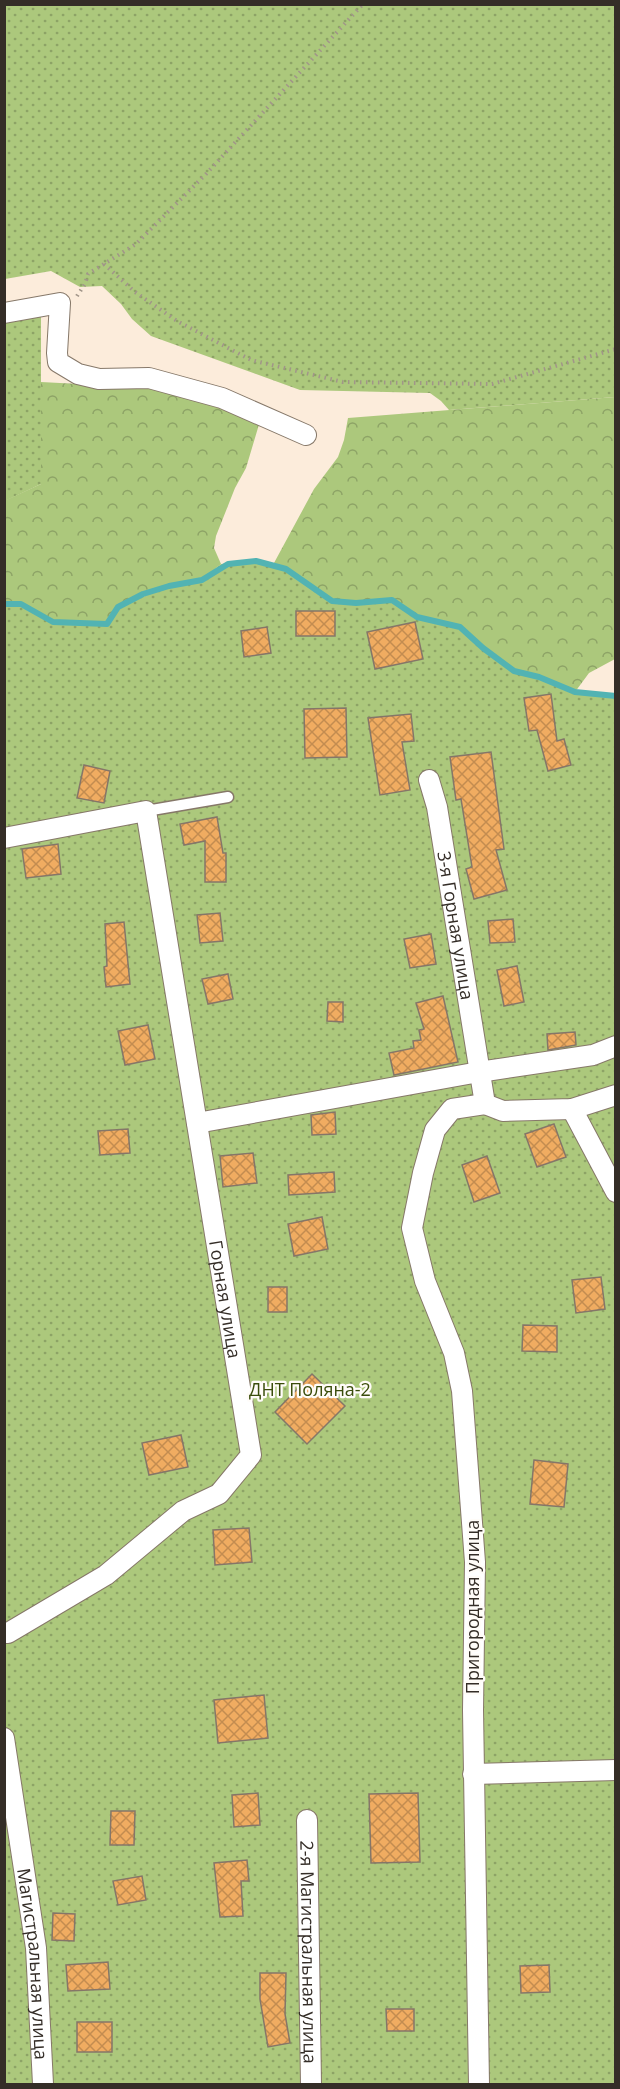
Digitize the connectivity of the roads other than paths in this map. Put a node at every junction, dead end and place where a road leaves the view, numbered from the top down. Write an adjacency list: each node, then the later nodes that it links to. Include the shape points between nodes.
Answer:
1 (4, 313): 2 (street, via 60,303 58,363 78,374 99,380 149,378 222,398)
2 (306, 435)
3 (429, 780): 8 (street, 3-я Горная улица)
4 (228, 797): 5 (lane)
5 (146, 811): 6 (street); 12 (street, Горная улица)
6 (4, 838)
7 (615, 1046): 8 (street, via 592,1055)
8 (479, 1072): 10 (street, 3-я Горная улица); 12 (street)
9 (615, 1095): 11 (street)
10 (486, 1104): 11 (street, via 503,1112); 17 (street, Пригородная улица, via 452,1109 435,1130 412,1228 425,1281 454,1353 462,1391 475,1562)
11 (572, 1109): 13 (street)
12 (197, 1123): 14 (street, Горная улица, via 251,1455 219,1494 183,1511 106,1575)
13 (615, 1192)
14 (4, 1633)
15 (5, 1748): 19 (street, Магистральная улица, via 36,1948)
16 (615, 1770): 17 (street)
17 (473, 1774): 21 (street, Пригородная улица)
18 (307, 1820): 20 (street, 2-я Магистральная улица)
19 (43, 2085)
20 (311, 2085)
21 (479, 2085)

